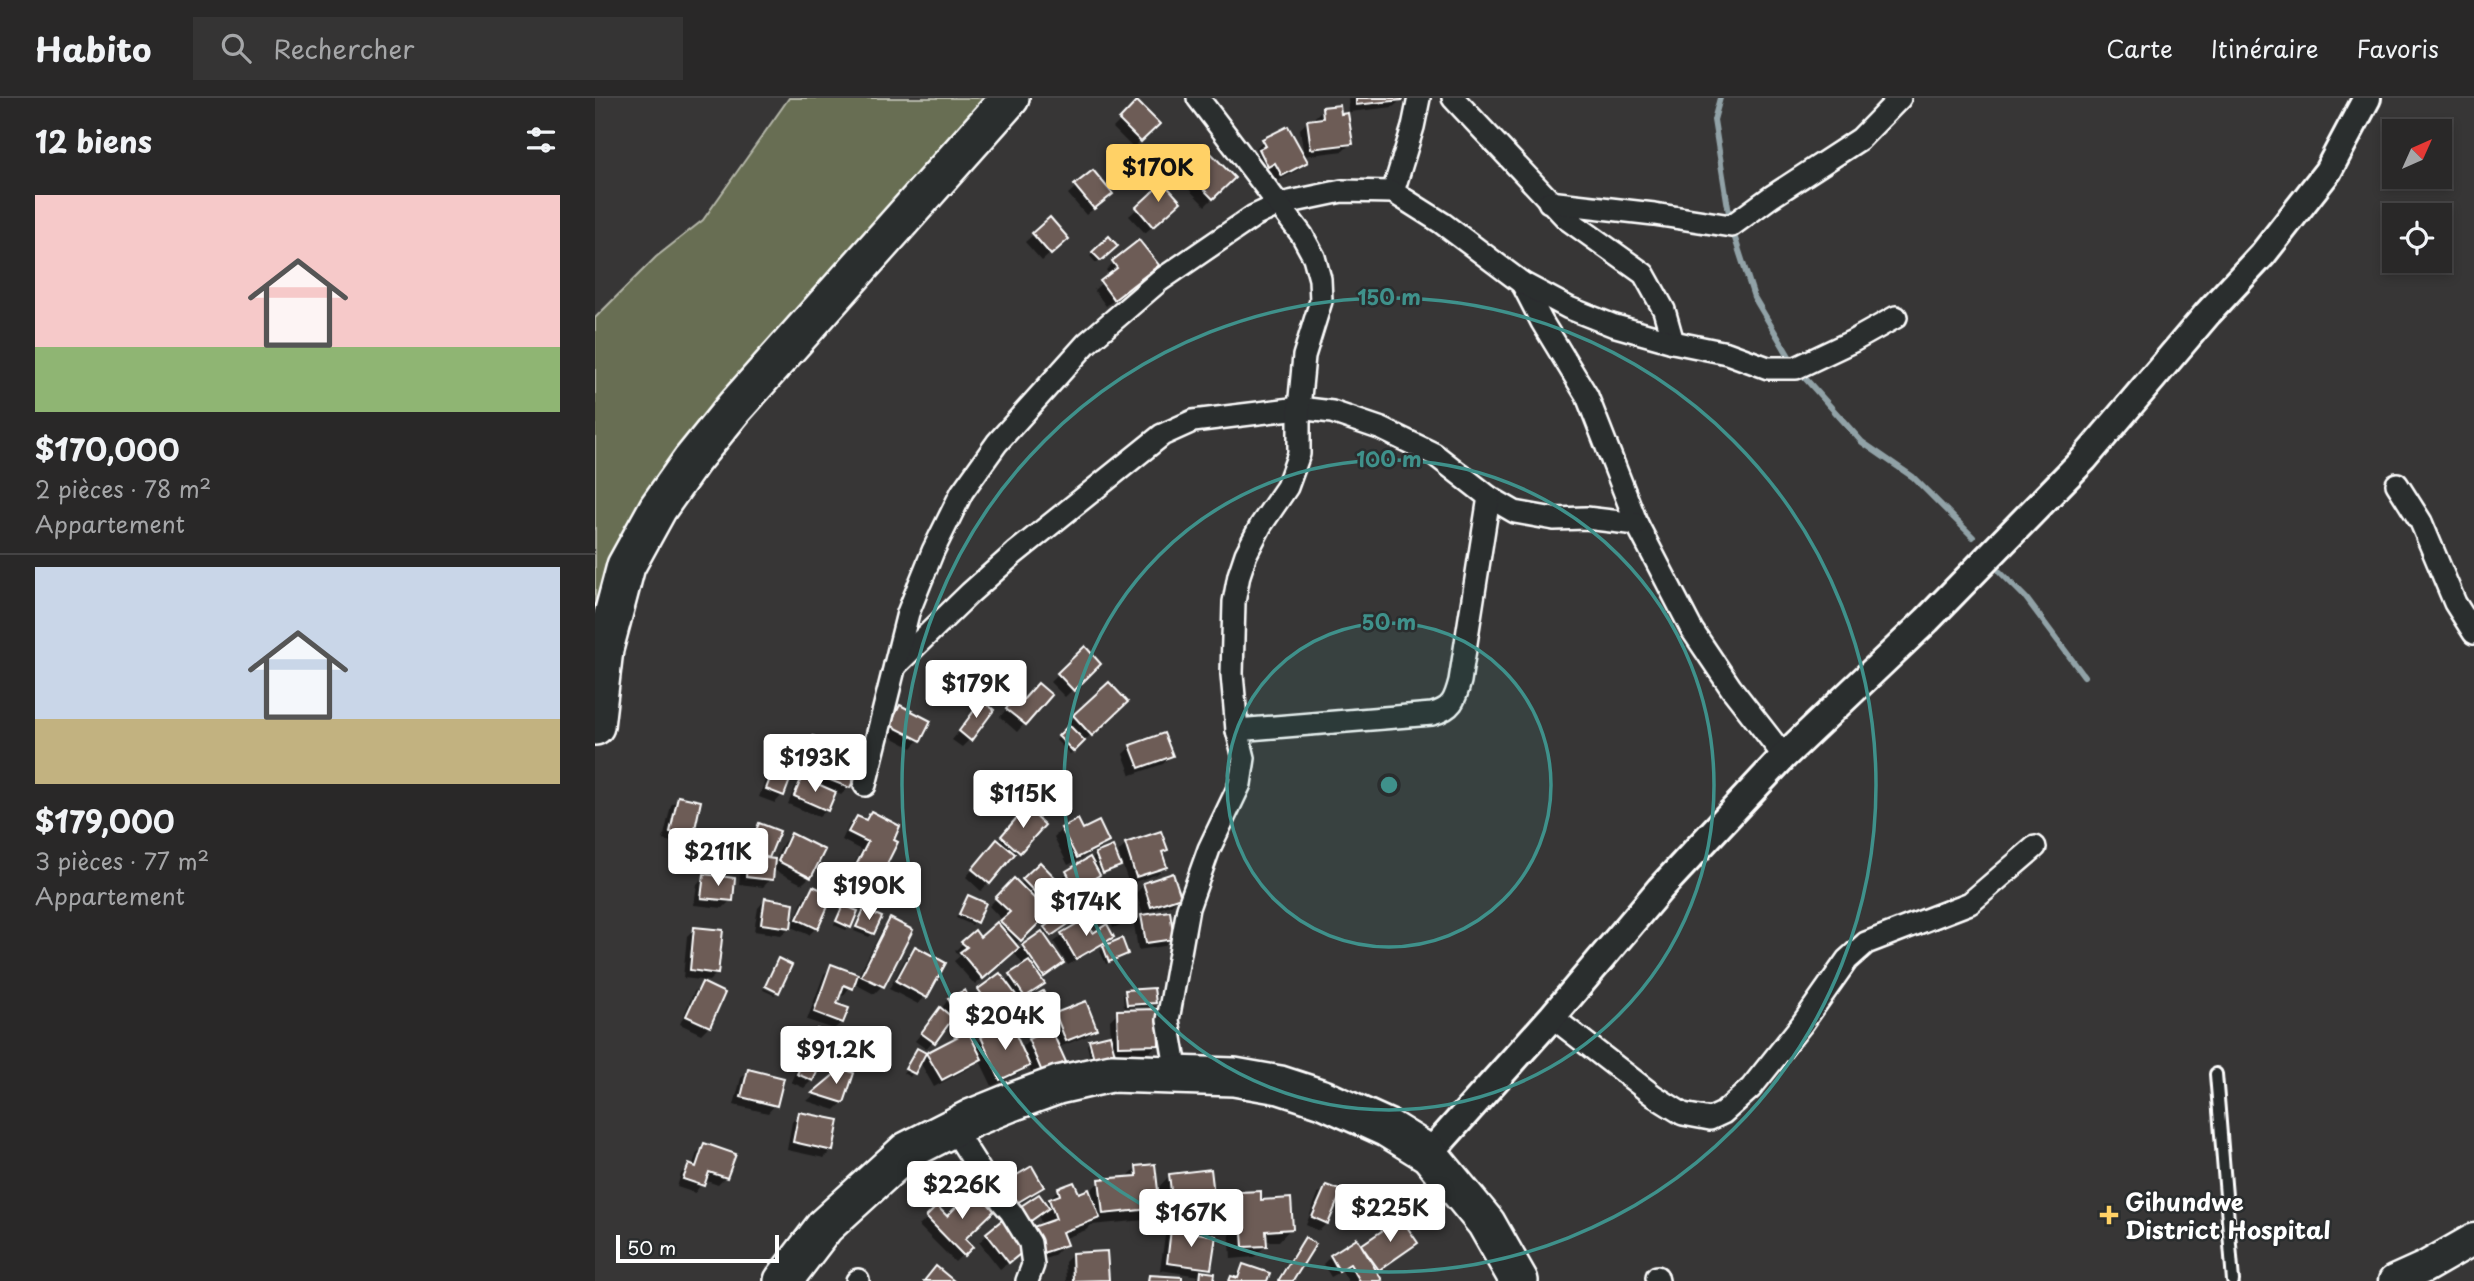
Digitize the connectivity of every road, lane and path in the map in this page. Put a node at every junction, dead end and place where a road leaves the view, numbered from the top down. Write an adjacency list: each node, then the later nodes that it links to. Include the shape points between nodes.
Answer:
1 (1010, 98): 19 (highway, via 734,408 658,508 626,566 604,649)
2 (1198, 98): 9 (street)
3 (1419, 98): 7 (street)
4 (1453, 98): 8 (street)
5 (1900, 98): 8 (street, via 1860,139 1731,226)
6 (2367, 98): 21 (street, via 2328,171 2263,254 2084,459 1927,620)
7 (1393, 192): 9 (street, via 1342,191); 10 (street, via 1443,223)
8 (1549, 202): 12 (street, via 1581,232 1644,274 1664,310)
9 (1280, 204): 13 (street, via 1303,235 1320,279 1321,301 1304,356); 18 (street, via 1254,216 1159,281 1087,343 997,443 963,492 933,551 908,613)
10 (1522, 284): 12 (street, via 1612,325); 16 (street, via 1587,396)
11 (1896, 317): 12 (street, via 1796,368 1768,368 1727,353)
12 (1673, 342)
13 (1299, 408): 15 (street, via 1332,412 1393,434 1434,454); 18 (street, via 1193,421 1162,435 1015,553); 20 (street, via 1299,454 1287,487 1246,554 1234,603 1232,674)
14 (2396, 484): 17 (street, via 2421,522 2455,603)
15 (1489, 497): 16 (street, via 1515,512); 20 (street, via 1455,701 1432,714)
16 (1637, 524): 21 (street, via 1692,629)
17 (2474, 633)
18 (895, 666): 22 (street)
19 (595, 726)
20 (1237, 730): 25 (street, via 1244,758 1240,784 1188,908 1168,1020)
21 (1783, 756): 24 (street)
22 (865, 785)
23 (2035, 847): 24 (street, via 1970,903 1865,943 1847,960 1751,1088 1723,1114 1710,1119 1683,1114 1654,1096)
24 (1552, 1017): 28 (street)
25 (1177, 1074): 27 (highway, via 1111,1073 1058,1085); 28 (highway, via 1280,1085 1352,1111)
26 (2216, 1074): 33 (lane)
27 (953, 1128): 30 (highway, via 907,1151 825,1226); 31 (street, via 1030,1243 1033,1265)
28 (1429, 1154): 32 (highway, via 1486,1223)
29 (2474, 1238): 34 (main road)
30 (783, 1281)
31 (1027, 1281)
32 (1519, 1281)
33 (2233, 1281)
34 (2394, 1281)

